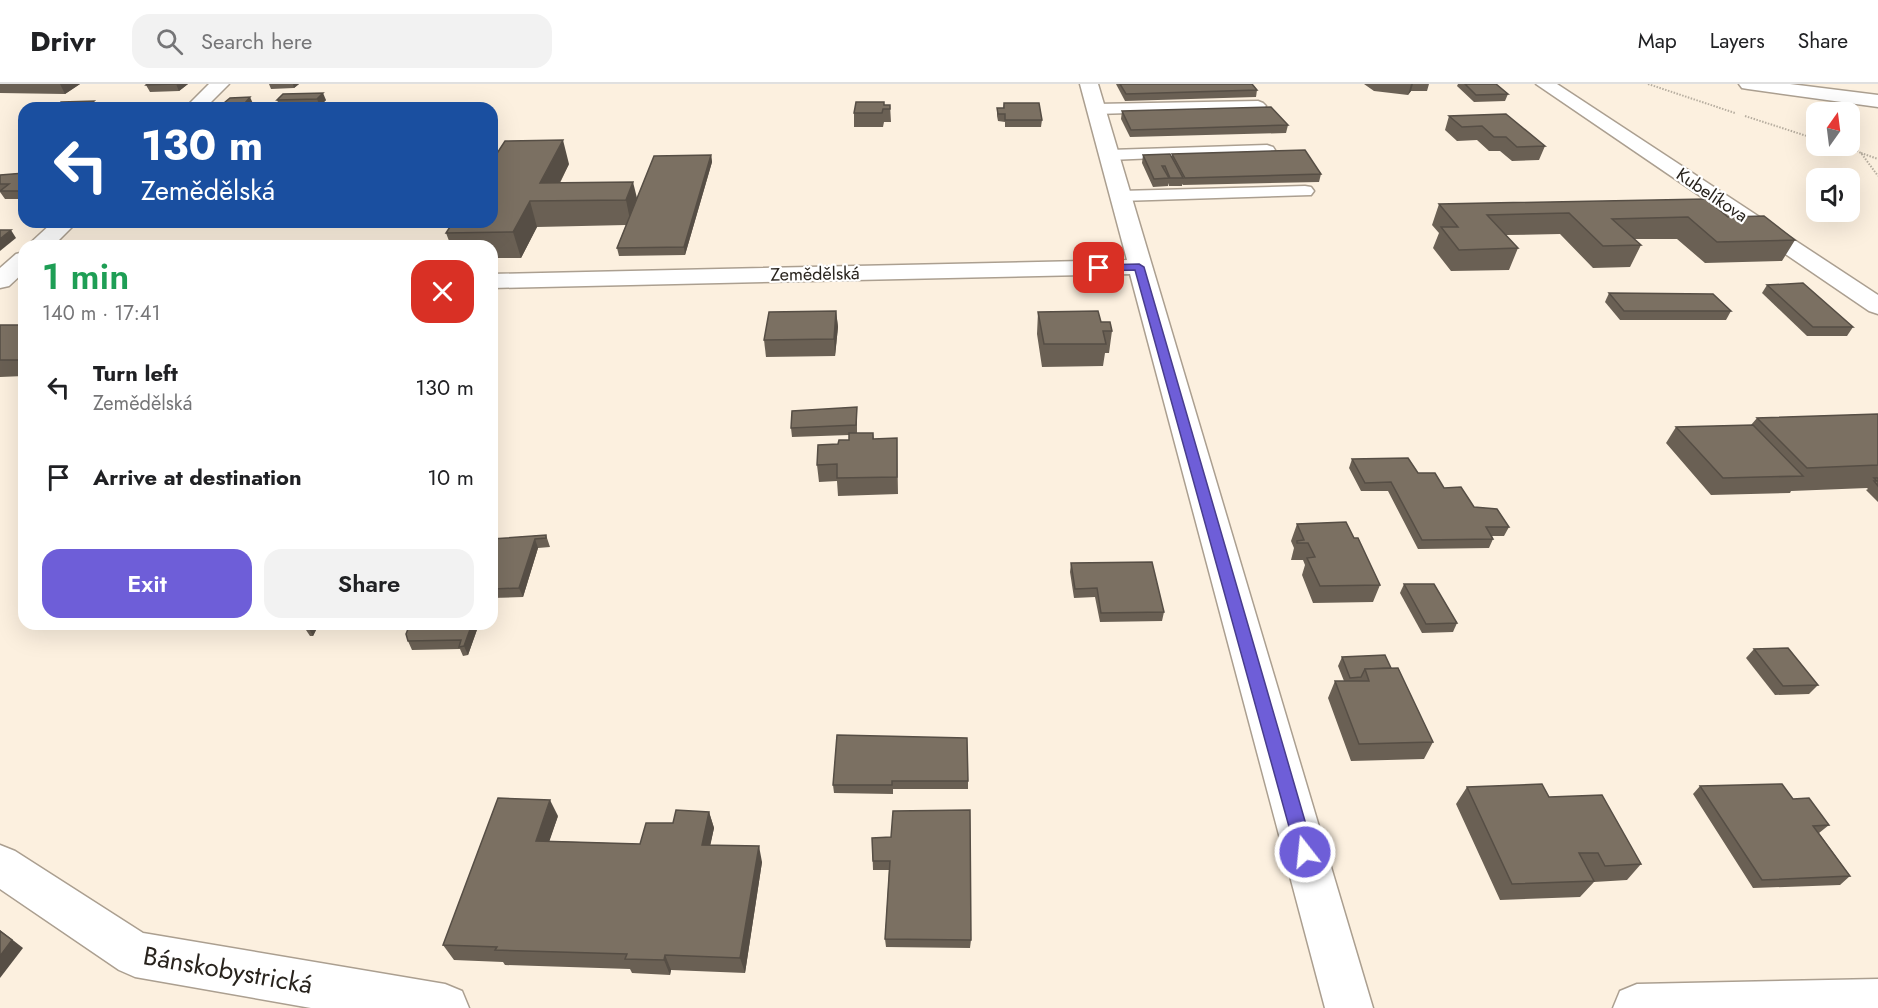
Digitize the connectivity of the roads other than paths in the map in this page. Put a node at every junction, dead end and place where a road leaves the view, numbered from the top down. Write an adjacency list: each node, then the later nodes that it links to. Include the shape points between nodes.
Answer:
1 (220, 84): 7 (street)
2 (1545, 84): 19 (street, Kubelíkova)
3 (1748, 84): 4 (street)
4 (1790, 86): 6 (street)
5 (1092, 96): 8 (lane); 10 (street)
6 (1878, 101)
7 (200, 102)
8 (1258, 106)
9 (1267, 150): 10 (lane)
10 (1110, 155): 12 (street)
11 (1305, 191): 12 (lane)
12 (1120, 196): 16 (street)
13 (59, 228): 14 (street)
14 (46, 240)
15 (18, 264): 17 (street)
16 (1139, 267): 18 (street, Zemědělská); 23 (street)
17 (0, 281)
18 (498, 281)
19 (1878, 306)
20 (0, 865): 22 (street, Bánskobystrická, via 135,954)
21 (1878, 1003): 24 (street)
22 (445, 1008)
23 (1349, 1008)
24 (1637, 1008)

